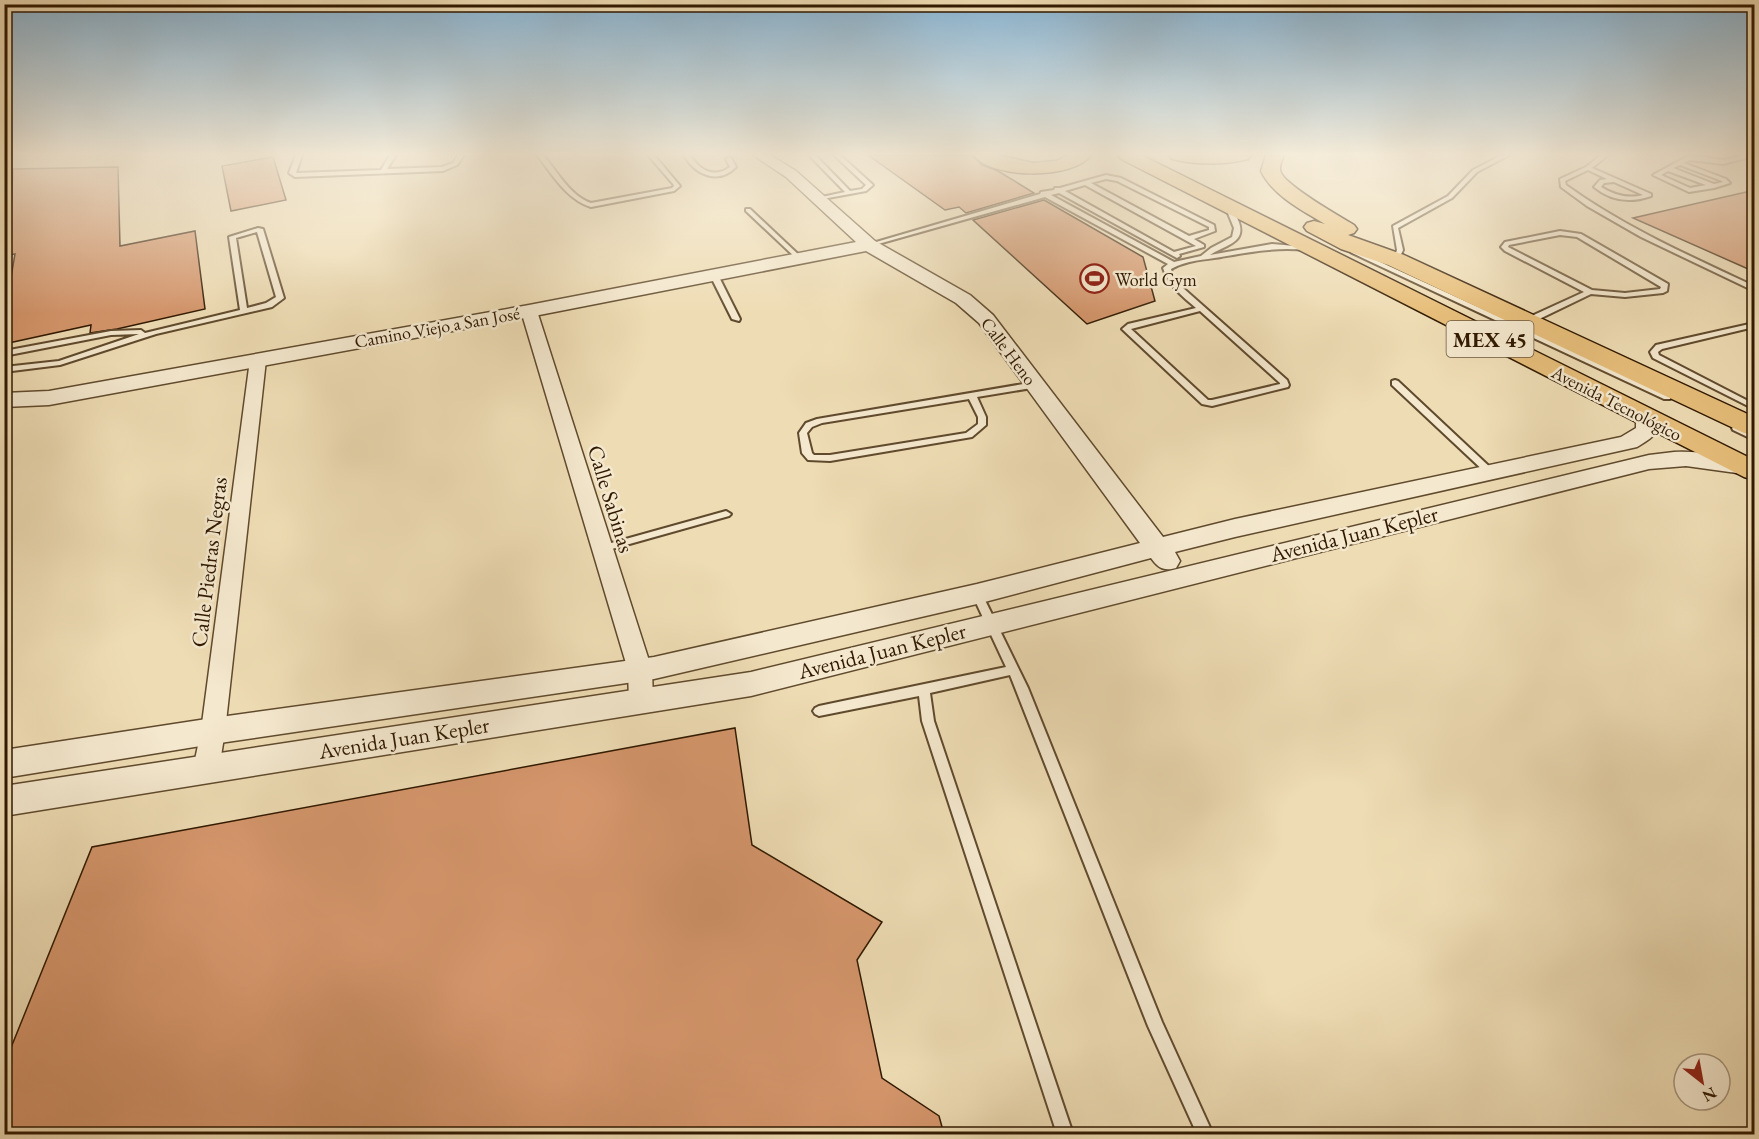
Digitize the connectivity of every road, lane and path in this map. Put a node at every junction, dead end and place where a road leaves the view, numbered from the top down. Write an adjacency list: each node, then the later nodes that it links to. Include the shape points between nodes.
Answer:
1 (829, 208): 17 (street, Calle Heno)
2 (995, 208): 17 (lane)
3 (1069, 208): 27 (lane)
4 (1091, 208): 21 (lane)
5 (1133, 208): 16 (lane)
6 (1177, 208): 16 (lane, via 1212,226 1212,231)
7 (1229, 208): 20 (lane, via 1237,222 1237,236)
8 (1233, 208): 19 (main road, Avenida Tecnológico / MEX 45)
9 (1237, 208): 49 (lane, via 1267,218)
10 (1274, 208): 15 (main road, Avenida Tecnológico / MEX 45)
11 (1314, 208): 25 (main road)
12 (1430, 208): 25 (lane, via 1395,227 1400,250)
13 (1594, 208): 29 (lane, via 1643,236)
14 (748, 210): 24 (lane)
15 (1295, 218): 25 (main road, Avenida Tecnológico / MEX 45); 48 (lane, via 1323,237)
16 (1189, 238): 18 (lane)
17 (869, 245): 24 (street, Camino Viejo a San José); 42 (street, Calle Heno, via 975,308)
18 (1202, 246): 20 (lane); 21 (lane)
19 (1309, 248): 22 (lane, via 1269,245); 46 (main road, Avenida Tecnológico / MEX 45)
20 (1210, 250): 22 (lane); 23 (lane)
21 (1173, 254): 26 (lane)
22 (1219, 255): 23 (lane)
23 (1202, 257): 26 (lane)
24 (798, 258): 28 (street, Camino Viejo a San José)
25 (1396, 260): 35 (main road, Avenida Tecnológico / MEX 45)
26 (1185, 261): 27 (lane)
27 (1173, 264): 31 (lane, via 1167,268 1170,278)
28 (714, 275): 33 (street, Camino Viejo a San José); 34 (lane)
29 (1755, 289)
30 (1590, 292): 30 (lane, via 1625,295 1663,291 1665,286 1579,235 1560,233 1504,245); 35 (lane)
31 (1200, 309): 31 (lane, via 1126,329 1205,402 1285,386)
32 (244, 311): 32 (lane, via 280,298 260,229 232,237); 37 (lane)
33 (529, 311): 39 (street, Camino Viejo a San José); 52 (street, Calle Sabinas)
34 (736, 320)
35 (1528, 321): 47 (main road, Avenida Tecnológico / MEX 45)
36 (1755, 325): 45 (lane, via 1659,347 1654,352)
37 (153, 332): 38 (lane, via 111,333); 40 (lane, via 60,363)
38 (4, 354)
39 (258, 360): 44 (street, Camino Viejo a San José, via 49,398); 62 (street, Calle Piedras Negras)
40 (4, 370)
41 (1395, 383): 50 (lane)
42 (1035, 385): 43 (lane); 53 (street, Calle Heno)
43 (972, 396): 43 (lane, via 820,421 803,432 807,453 811,458 830,458 969,435 982,425)
44 (4, 400)
45 (1755, 407)
46 (1647, 418): 49 (main road, Avenida Tecnológico / MEX 45); 50 (street, Avenida Juan Kepler, via 1647,431 1629,441)
47 (1755, 427)
48 (1755, 437)
49 (1752, 467): 54 (street, Avenida Juan Kepler, via 1708,459 1660,460)
50 (1490, 472): 53 (street, Avenida Juan Kepler)
51 (726, 514): 52 (lane)
52 (601, 549): 57 (street, Calle Sabinas)
53 (1157, 549): 54 (street, Calle Heno); 55 (street, Avenida Juan Kepler)
54 (1180, 577): 56 (street, Avenida Juan Kepler)
55 (977, 594): 56 (lane); 57 (street, Avenida Juan Kepler)
56 (990, 625): 58 (lane); 60 (street, Avenida Juan Kepler, via 751,684)
57 (639, 670): 60 (street, Calle Sabinas); 62 (street, Avenida Juan Kepler)
58 (1012, 670): 59 (lane); 67 (lane, via 1156,1026)
59 (924, 690): 61 (lane); 66 (lane, via 928,721)
60 (640, 701): 64 (street, Avenida Juan Kepler)
61 (819, 711)
62 (213, 731): 63 (street, Avenida Juan Kepler); 64 (street, Calle Piedras Negras)
63 (9, 769)
64 (206, 769): 65 (street, Avenida Juan Kepler)
65 (4, 801)
66 (1065, 1134)
67 (1205, 1134)

